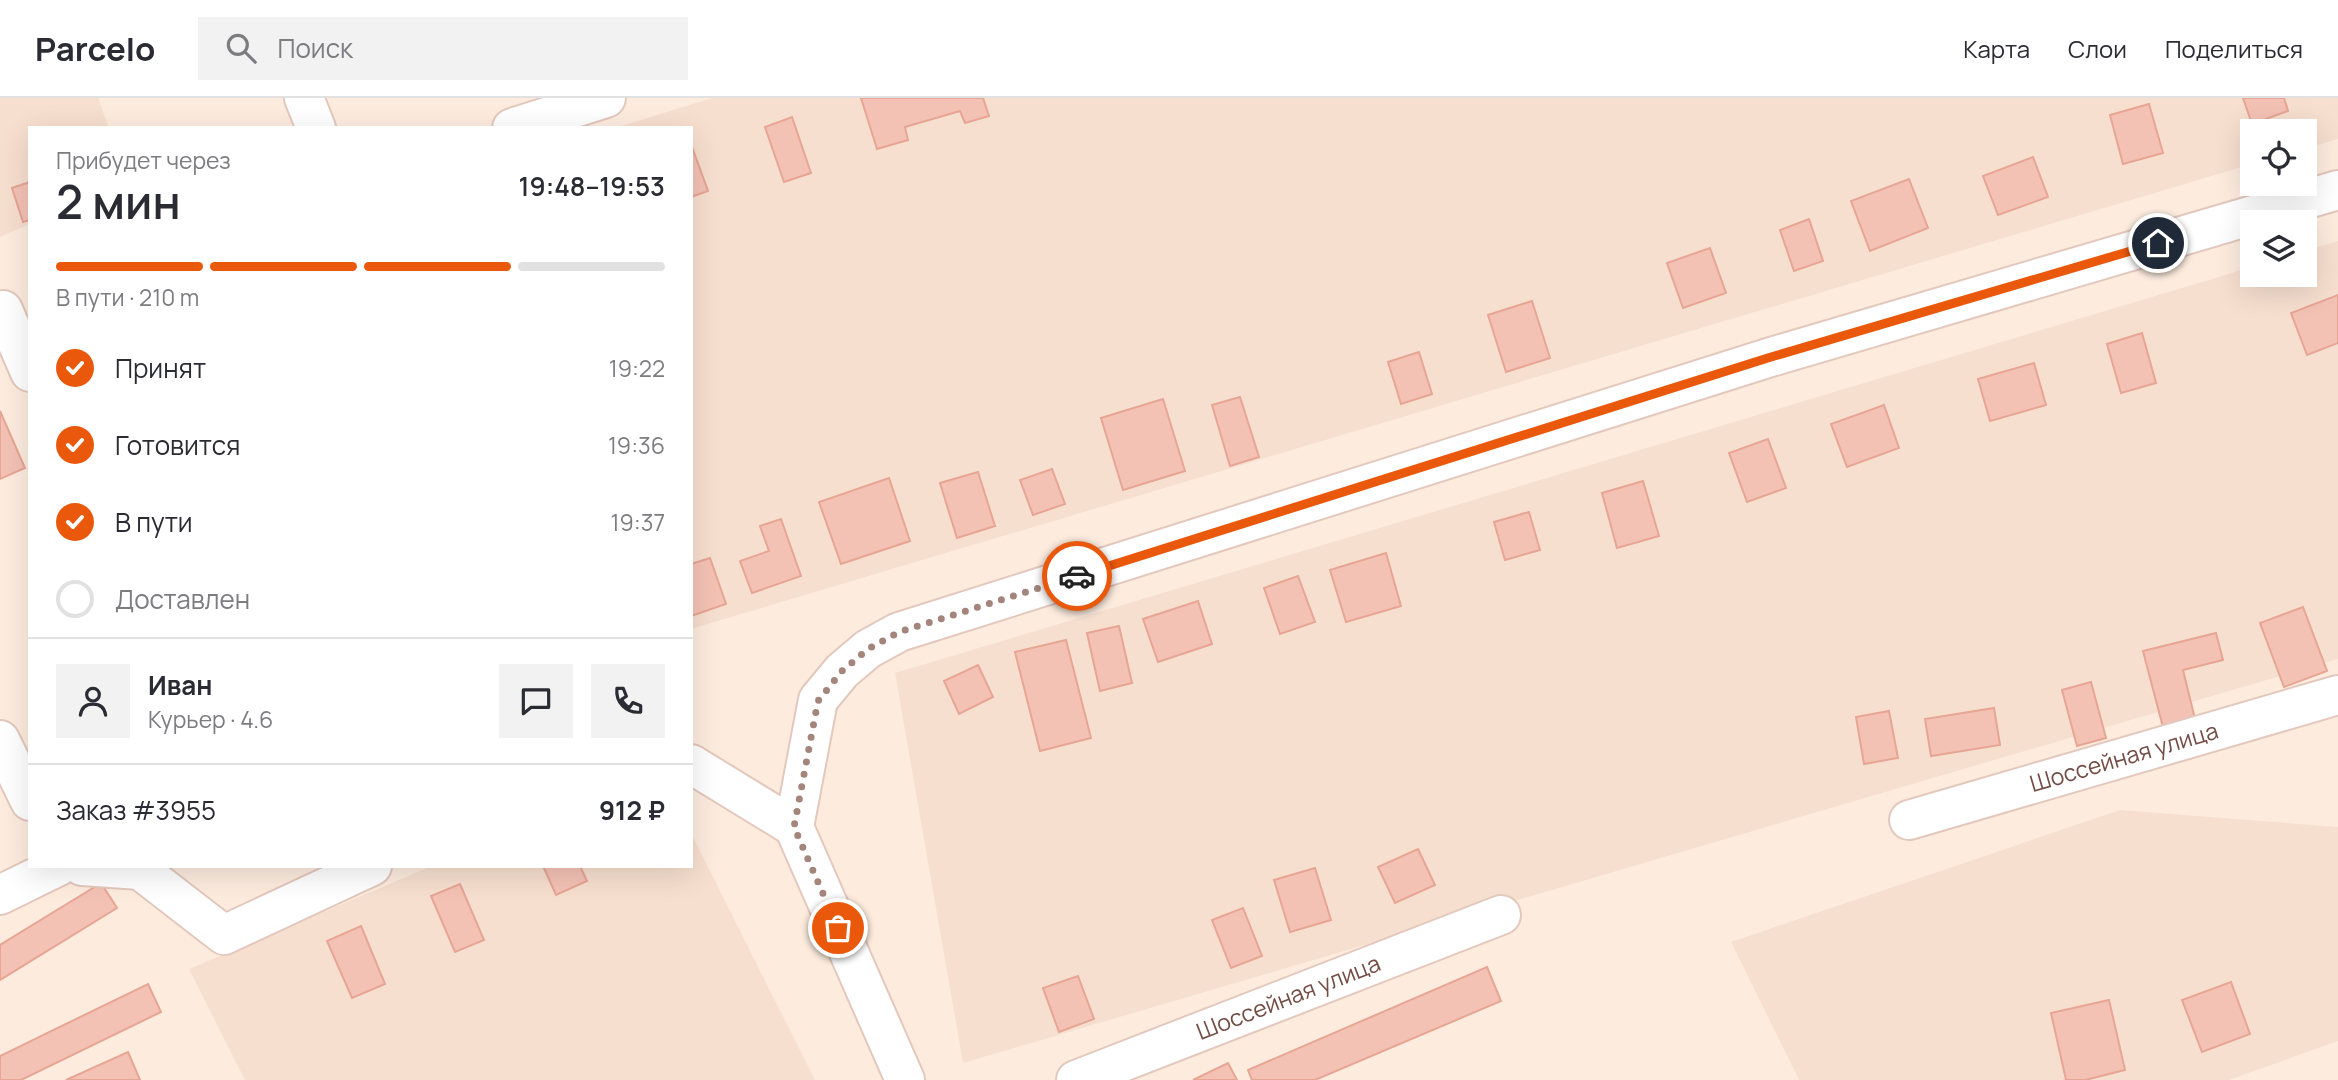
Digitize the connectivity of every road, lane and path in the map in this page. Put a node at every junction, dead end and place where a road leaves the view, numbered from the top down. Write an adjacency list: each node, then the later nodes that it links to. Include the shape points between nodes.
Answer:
1 (303, 98): 3 (street)
2 (606, 98): 4 (street)
3 (315, 126)
4 (518, 126)
5 (2338, 190): 13 (street, via 1771,357 899,632 842,671 818,701)
6 (11, 306): 7 (street)
7 (28, 365)
8 (2338, 695): 12 (street, Шоссейная улица)
9 (0, 740): 11 (street)
10 (693, 765): 13 (street)
11 (28, 796)
12 (1909, 820)
13 (794, 827): 20 (street)
14 (55, 868): 17 (street)
15 (112, 868): 16 (street, via 141,870 224,935)
16 (368, 868)
17 (0, 895)
18 (1502, 915): 19 (street, Шоссейная улица)
19 (1132, 1070): 21 (street, Шоссейная улица)
20 (905, 1080)
21 (1076, 1080)

